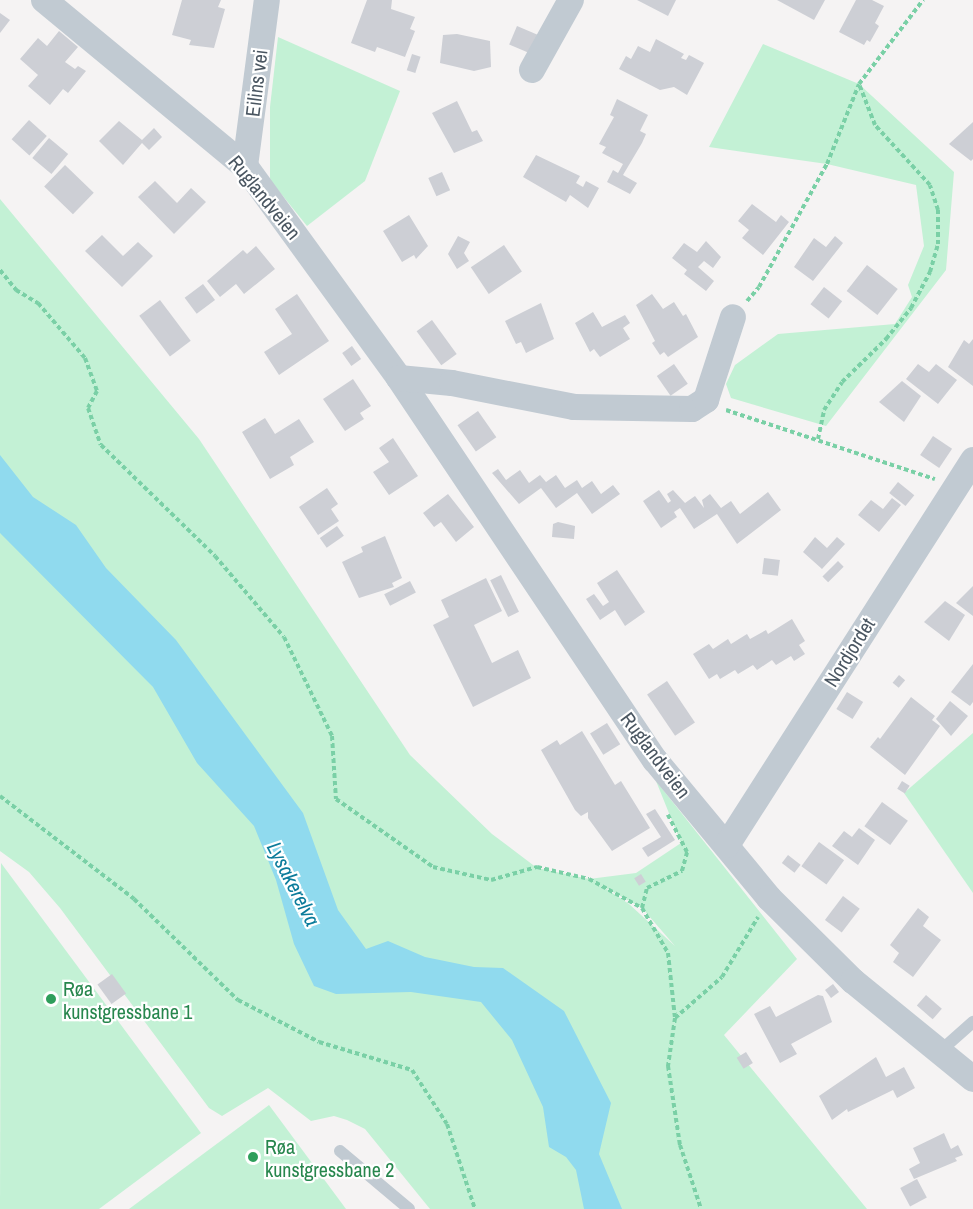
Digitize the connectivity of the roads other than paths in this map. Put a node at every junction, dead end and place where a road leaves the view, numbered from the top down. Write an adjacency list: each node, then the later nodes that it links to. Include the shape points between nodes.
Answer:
1 (44, 0): 5 (street, Ruglandveien)
2 (267, 0): 5 (street, Eilins vei)
3 (571, 0): 4 (street)
4 (532, 70)
5 (245, 166): 7 (street, Ruglandveien)
6 (733, 317): 7 (street, via 706,400 692,409 573,407 452,383)
7 (399, 378): 10 (street, Ruglandveien, via 656,760)
8 (973, 460): 9 (street, Nordjordet)
9 (965, 489): 10 (street, Nordjordet)
10 (727, 844): 12 (street, Ruglandveien, via 769,898 853,981)
11 (973, 1022): 12 (lane)
12 (938, 1053): 13 (street, Ruglandveien)
13 (973, 1079)
14 (340, 1151): 15 (lane)
15 (409, 1209)

